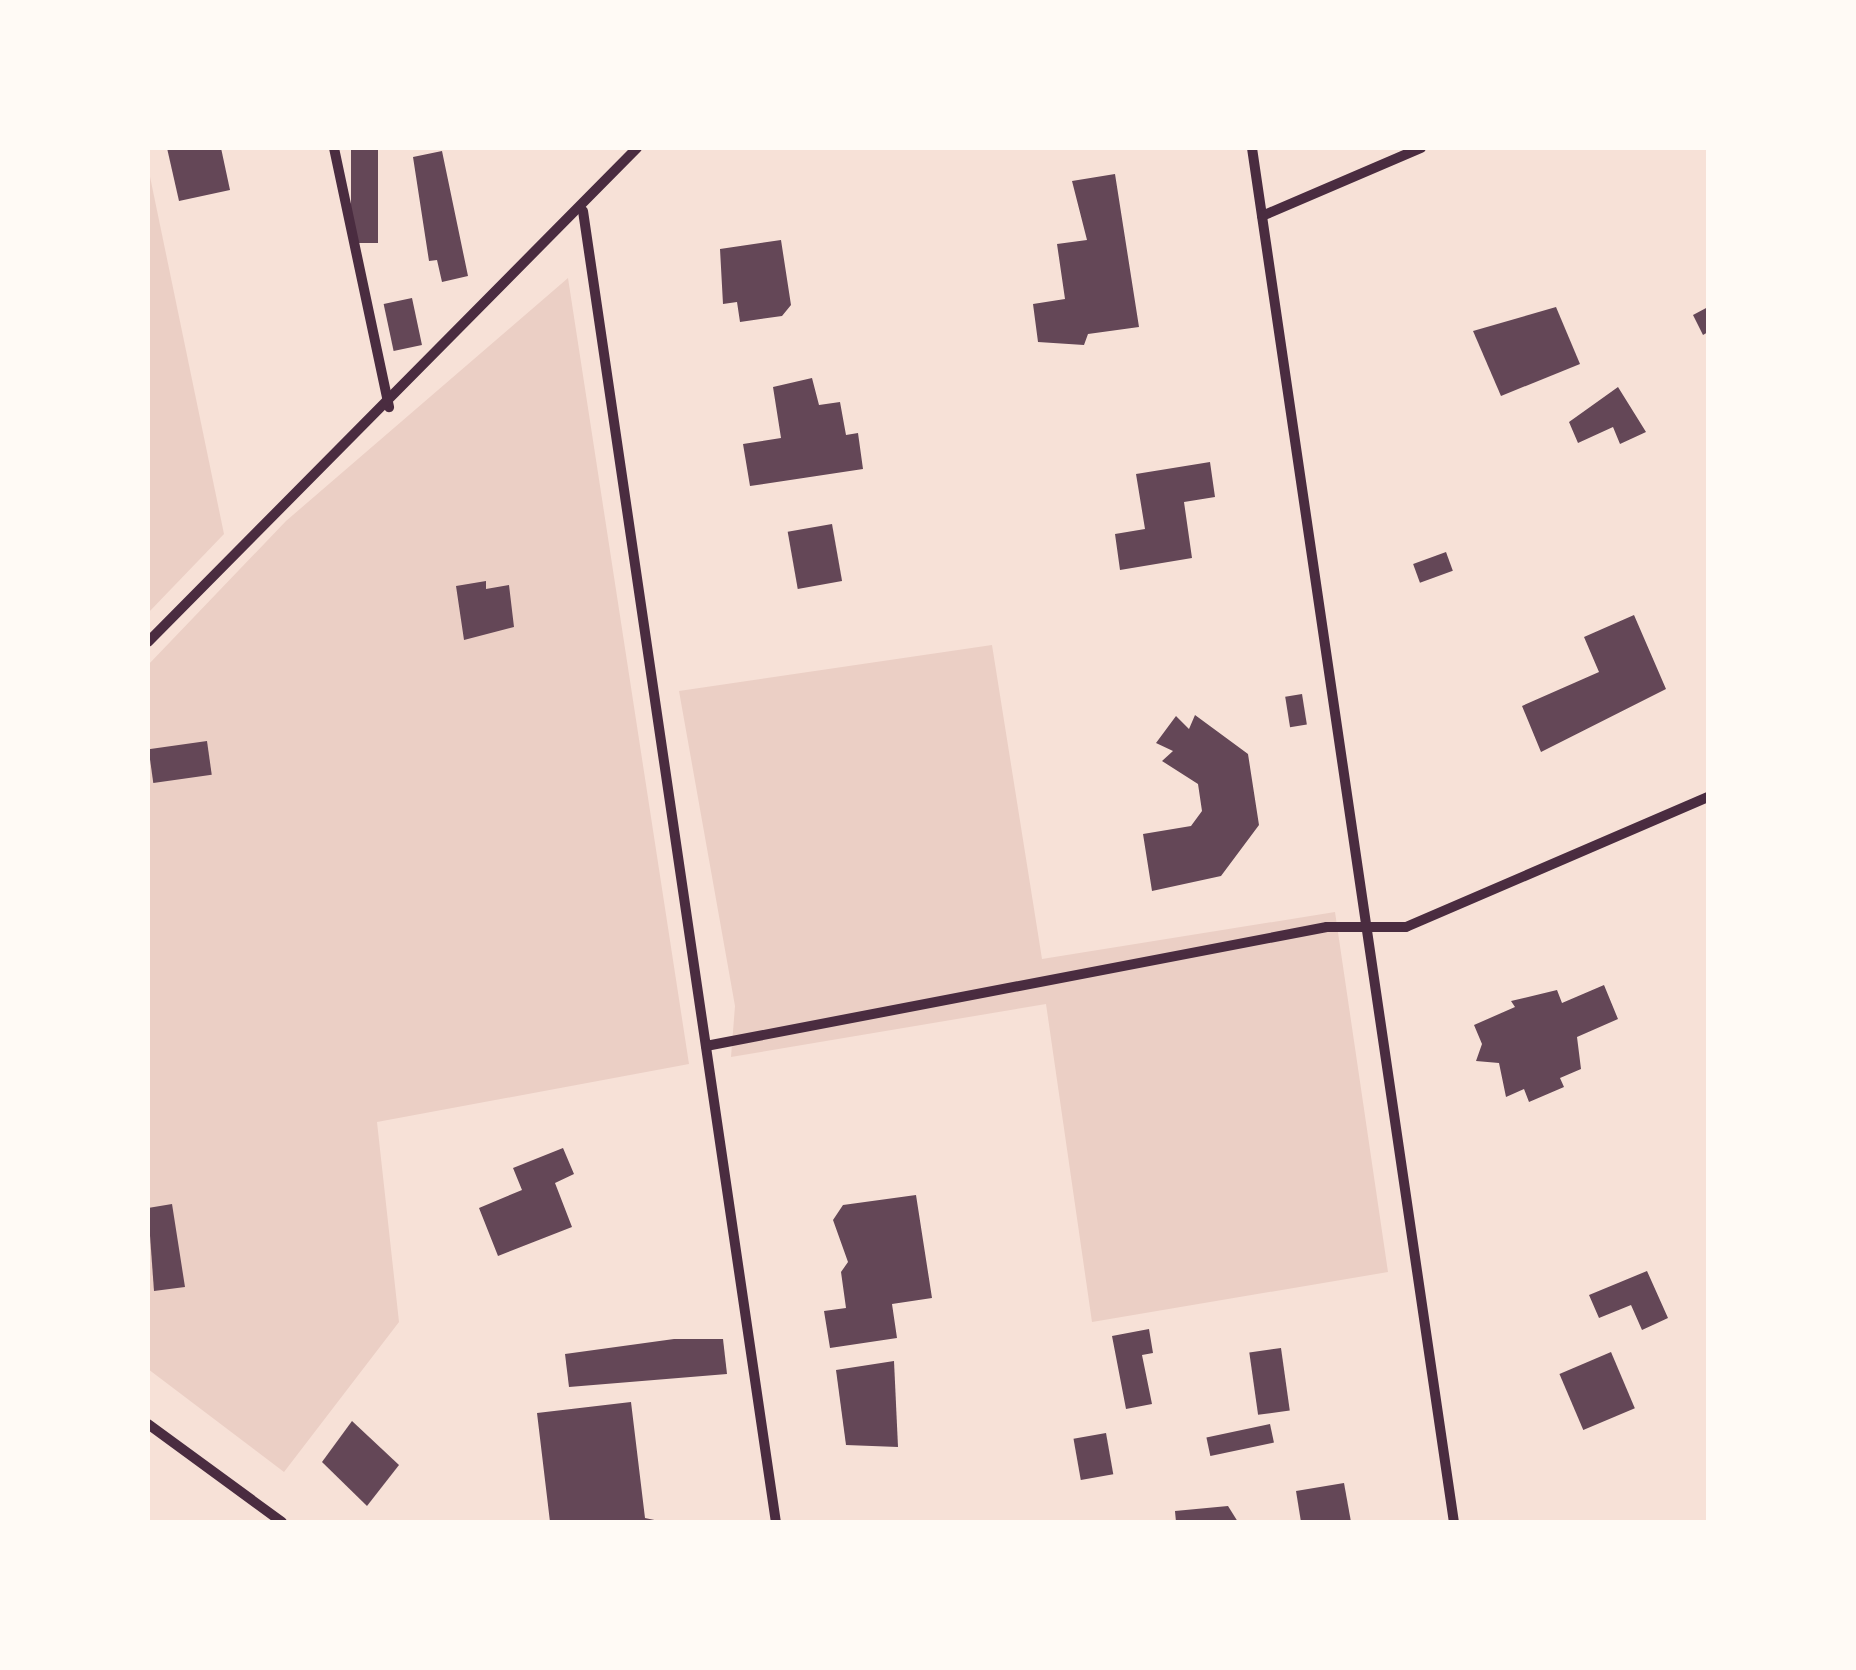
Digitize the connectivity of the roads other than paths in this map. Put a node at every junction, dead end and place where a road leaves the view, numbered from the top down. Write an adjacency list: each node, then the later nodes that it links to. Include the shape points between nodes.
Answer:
1 (334, 148): 7 (street)
2 (637, 148): 5 (street)
3 (1252, 148): 6 (street)
4 (1421, 148): 6 (street)
5 (583, 210): 7 (street); 11 (street)
6 (1262, 216): 10 (street)
7 (389, 408): 8 (street)
8 (148, 642)
9 (1708, 797): 10 (street, via 1406,927)
10 (1365, 931): 11 (street, via 1328,927); 15 (street)
11 (706, 1046): 14 (street)
12 (148, 1424): 13 (street)
13 (282, 1522)
14 (776, 1522)
15 (1454, 1522)

